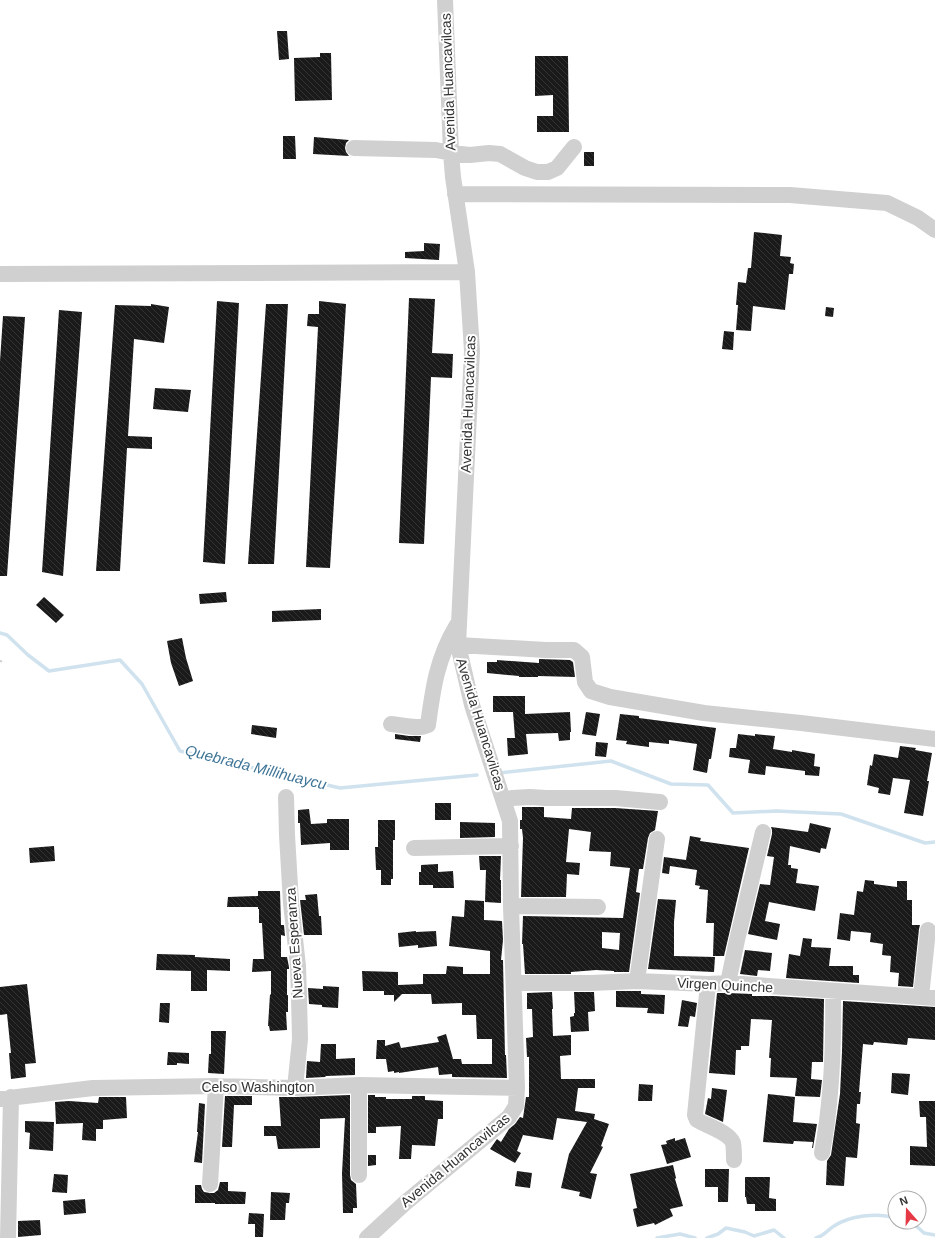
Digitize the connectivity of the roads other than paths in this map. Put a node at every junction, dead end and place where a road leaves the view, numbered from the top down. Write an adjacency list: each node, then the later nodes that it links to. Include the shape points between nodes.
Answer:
1 (445, 0): 4 (street, Avenida Huancavilcas)
2 (574, 146): 4 (street, via 557,168 548,172 525,168 500,154)
3 (354, 148): 4 (street, via 436,150)
4 (451, 153): 5 (street, Avenida Huancavilcas)
5 (455, 194): 6 (street, via 790,195 887,203 918,218); 7 (street, Avenida Huancavilcas)
6 (935, 230)
7 (467, 272): 8 (street); 9 (street, Avenida Huancavilcas, via 472,351)
8 (0, 274)
9 (459, 622): 10 (street, Avenida Huancavilcas); 11 (street, via 441,657 428,725 415,727)
10 (458, 645): 12 (street, via 574,650 582,658 586,682 591,691 610,697 704,713); 14 (street, Avenida Huancavilcas, via 472,705)
11 (391, 724)
12 (935, 739)
13 (286, 797): 31 (street, Nueva Esperanza, via 291,903 298,966 300,1039)
14 (504, 801): 15 (street, via 530,796); 18 (street, Avenida Huancavilcas, via 510,821)
15 (660, 802)
16 (763, 832): 25 (street)
17 (657, 839): 23 (street)
18 (511, 846): 19 (street); 20 (street, Avenida Huancavilcas)
19 (414, 848)
20 (511, 906): 21 (street); 24 (street, Avenida Huancavilcas)
21 (598, 907)
22 (928, 930): 28 (street)
23 (637, 981): 24 (street, Virgen Quinche); 26 (street, Virgen Quinche)
24 (514, 983): 32 (street, Avenida Huancavilcas)
25 (728, 983): 26 (street, Virgen Quinche); 27 (street, Virgen Quinche)
26 (708, 984): 35 (street, via 695,1115 697,1120 723,1132 731,1140)
27 (834, 991): 28 (street, Virgen Quinche); 34 (street, via 828,1117)
28 (928, 997)
29 (359, 1085): 31 (street, Celso Washington); 32 (street, Celso Washington); 36 (street)
30 (216, 1086): 31 (street, Celso Washington); 33 (street, Celso Washington, via 94,1088); 37 (street)
31 (295, 1088)
32 (517, 1088): 39 (street, Avenida Huancavilcas, via 516,1106 510,1117 405,1203)
33 (5, 1098): 38 (street)
34 (822, 1153)
35 (734, 1160)
36 (359, 1175)
37 (210, 1184)
38 (8, 1238)
39 (367, 1238)

